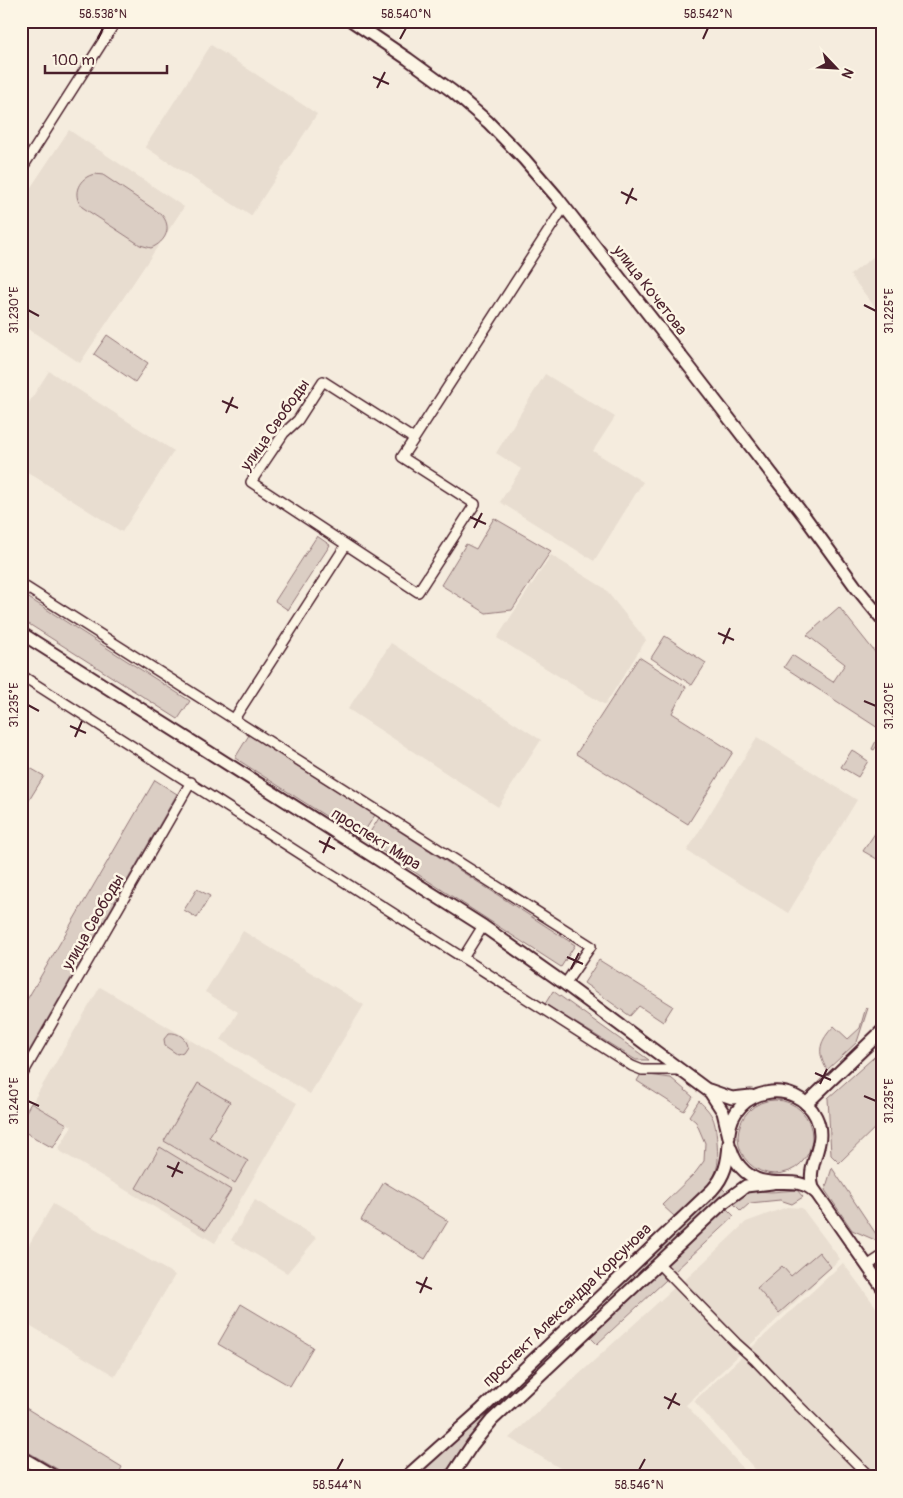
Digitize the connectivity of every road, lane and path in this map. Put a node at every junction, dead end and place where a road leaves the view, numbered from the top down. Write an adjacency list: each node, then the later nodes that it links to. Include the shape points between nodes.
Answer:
1 (116, 21): 3 (street)
2 (352, 21): 4 (main road, улица Кочетова, via 467,103 512,146)
3 (21, 170)
4 (564, 208): 5 (street, улица Свободы); 8 (main road, улица Кочетова)
5 (414, 439): 6 (street, улица Свободы, via 402,457 475,504 418,592); 6 (street, улица Свободы, via 323,381 251,482)
6 (346, 545): 11 (street)
7 (21, 584): 11 (street)
8 (882, 619)
9 (21, 633): 13 (main road, проспект Мира)
10 (21, 674): 12 (street)
11 (234, 719): 15 (street, via 591,946)
12 (191, 782): 14 (street); 18 (street, улица Свободы)
13 (483, 926): 14 (street); 15 (main road, проспект Мира)
14 (463, 958): 17 (street, via 632,1066 642,1070)
15 (565, 984): 17 (main road, проспект Мира)
16 (882, 1031): 21 (main road)
17 (682, 1070): 19 (main road, проспект Мира)
18 (21, 1077)
19 (703, 1086): 20 (main road, проспект Мира, via 732,1098); 22 (main road, проспект Мира, via 723,1112)
20 (760, 1093): 21 (main road, via 785,1092); 22 (main road, via 746,1101 735,1114)
21 (806, 1104): 23 (main road, via 819,1124)
22 (729, 1140): 24 (main road, via 740,1167 754,1178); 32 (main road, проспект Александра Корсунова, via 724,1172 712,1190)
23 (819, 1149): 24 (main road, via 805,1171); 25 (main road, via 811,1178)
24 (776, 1182): 25 (main road, via 800,1183); 27 (main road, проспект Александра Корсунова, via 741,1188)
25 (815, 1192): 28 (main road)
26 (882, 1256): 28 (street)
27 (658, 1263): 36 (main road, проспект Александра Корсунова, via 492,1420); 37 (street)
28 (867, 1266): 29 (main road)
29 (882, 1287)
30 (21, 1457): 34 (main road)
31 (21, 1472): 33 (main road)
32 (414, 1472): 35 (main road, проспект Александра Корсунова)
33 (28, 1477)
34 (55, 1477)
35 (406, 1477)
36 (451, 1477)
37 (870, 1477)

